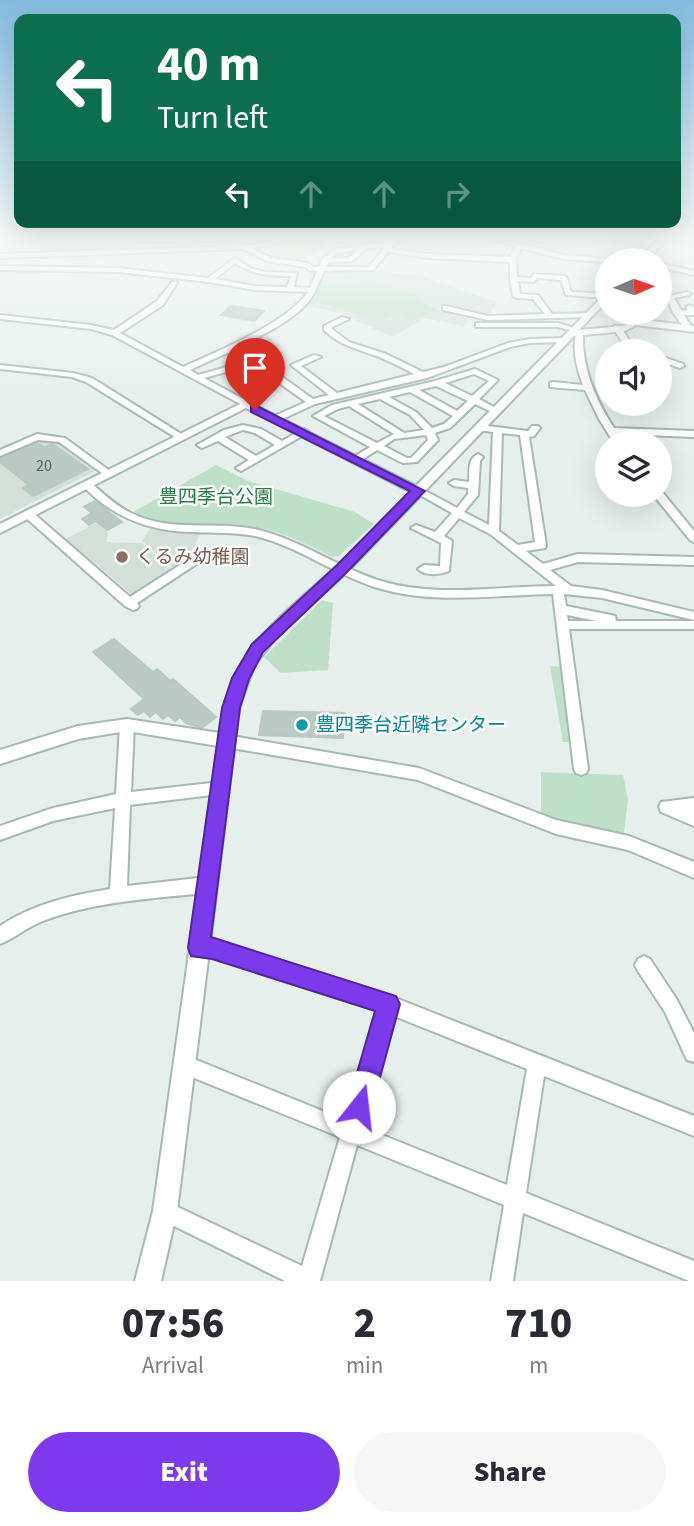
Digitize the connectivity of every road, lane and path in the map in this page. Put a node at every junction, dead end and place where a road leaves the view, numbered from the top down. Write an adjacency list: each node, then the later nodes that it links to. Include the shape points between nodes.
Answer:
1 (164, 297): 18 (street)
2 (306, 297): 21 (street)
3 (531, 297): 10 (street)
4 (672, 297): 8 (street)
5 (690, 307): 8 (street, via 693,313)
6 (446, 308): 10 (street, via 488,318)
7 (595, 309): 9 (street)
8 (677, 312): 17 (street)
9 (589, 315): 10 (street); 19 (street)
10 (550, 316)
11 (0, 317): 18 (street)
12 (345, 319): 28 (street, via 328,326 340,342 379,354)
13 (672, 324): 17 (street)
14 (475, 325): 19 (street, via 558,325)
15 (621, 326): 16 (street)
16 (617, 328): 19 (street); 20 (street)
17 (691, 328)
18 (115, 333): 26 (street)
19 (573, 335): 28 (street, via 509,345); 32 (street); 40 (street)
20 (624, 339)
21 (227, 350): 26 (street); 29 (street, via 256,361)
22 (317, 357): 34 (street, via 295,365)
23 (672, 363): 24 (street)
24 (680, 366)
25 (0, 367): 53 (street, via 86,378)
26 (183, 370): 29 (street)
27 (271, 373): 37 (street)
28 (424, 376): 34 (street)
29 (199, 377): 38 (street)
30 (437, 383): 33 (street); 36 (street); 36 (street, via 475,371 494,380)
31 (553, 385): 32 (street)
32 (587, 388): 45 (street)
33 (411, 389): 35 (street); 41 (street)
34 (336, 397): 37 (street)
35 (383, 397): 39 (street); 48 (street, via 426,422)
36 (472, 401): 40 (street); 41 (street)
37 (312, 402): 42 (street)
38 (246, 404): 42 (street); 53 (street)
39 (352, 404): 50 (street); 57 (street, via 317,416)
40 (497, 411): 43 (street)
41 (458, 415): 48 (street, via 447,426)
42 (275, 419): 47 (street)
43 (480, 428): 46 (street); 67 (street)
44 (535, 428): 49 (street, via 531,434)
45 (610, 430)
46 (498, 431): 49 (street); 73 (street)
47 (304, 432): 56 (street); 60 (street)
48 (430, 432): 50 (street); 57 (street, via 433,440 414,460)
49 (524, 433): 76 (street, via 541,545)
50 (400, 434): 57 (street)
51 (672, 434): 52 (street)
52 (694, 435)
53 (181, 437): 63 (street)
54 (218, 437): 55 (street); 56 (street, via 250,426); 61 (street)
55 (202, 444)
56 (282, 445): 61 (street)
57 (377, 446): 60 (street)
58 (0, 453): 63 (street, via 37,437 62,440)
59 (478, 457): 66 (street)
60 (357, 459): 67 (street)
61 (256, 460): 62 (street)
62 (241, 468)
63 (109, 474): 65 (street)
64 (454, 483): 66 (street)
65 (87, 485): 70 (street); 80 (street, via 125,513 149,523 271,537)
66 (473, 485): 69 (street, via 472,495)
67 (418, 491): 69 (street); 80 (street)
68 (669, 507): 75 (street)
69 (458, 511): 73 (street); 74 (street)
70 (28, 514): 72 (street); 77 (street, via 131,605)
71 (416, 528): 74 (street)
72 (0, 529)
73 (494, 532): 76 (street)
74 (437, 537): 81 (street, via 447,541 445,568)
75 (694, 538)
76 (516, 549): 79 (street)
77 (195, 561)
78 (694, 561): 79 (street, via 578,558)
79 (543, 568): 82 (street)
80 (342, 569): 82 (street, via 376,583 419,591); 89 (street, via 258,648 235,694)
81 (424, 569)
82 (564, 590): 83 (street); 84 (street)
83 (560, 609): 85 (street); 86 (street)
84 (694, 616)
85 (562, 625): 86 (street); 91 (street)
86 (639, 625): 87 (street)
87 (694, 625)
88 (127, 725): 89 (street); 90 (street, via 63,736); 93 (street)
89 (226, 741): 92 (street); 97 (street, via 419,774 556,827 629,843)
90 (0, 757)
91 (582, 769)
92 (220, 788): 93 (street); 98 (street)
93 (122, 802): 96 (street, via 73,807); 99 (street)
94 (694, 805): 95 (street, via 666,807)
95 (694, 820)
96 (0, 833)
97 (694, 870)
98 (207, 885): 99 (street); 101 (street)
99 (118, 897): 100 (street, via 32,916)
100 (0, 936)
101 (199, 948): 103 (street, via 212,948); 105 (street)
102 (644, 965): 104 (street)
103 (388, 1004): 106 (street); 108 (street)
104 (694, 1053)
105 (184, 1064): 108 (street); 110 (street)
106 (537, 1064): 107 (street); 109 (street)
107 (694, 1126)
108 (352, 1133): 109 (street); 113 (street)
109 (515, 1199): 111 (street); 114 (street)
110 (165, 1212): 112 (street); 113 (street)
111 (694, 1272)
112 (148, 1281)
113 (308, 1281)
114 (502, 1281)

